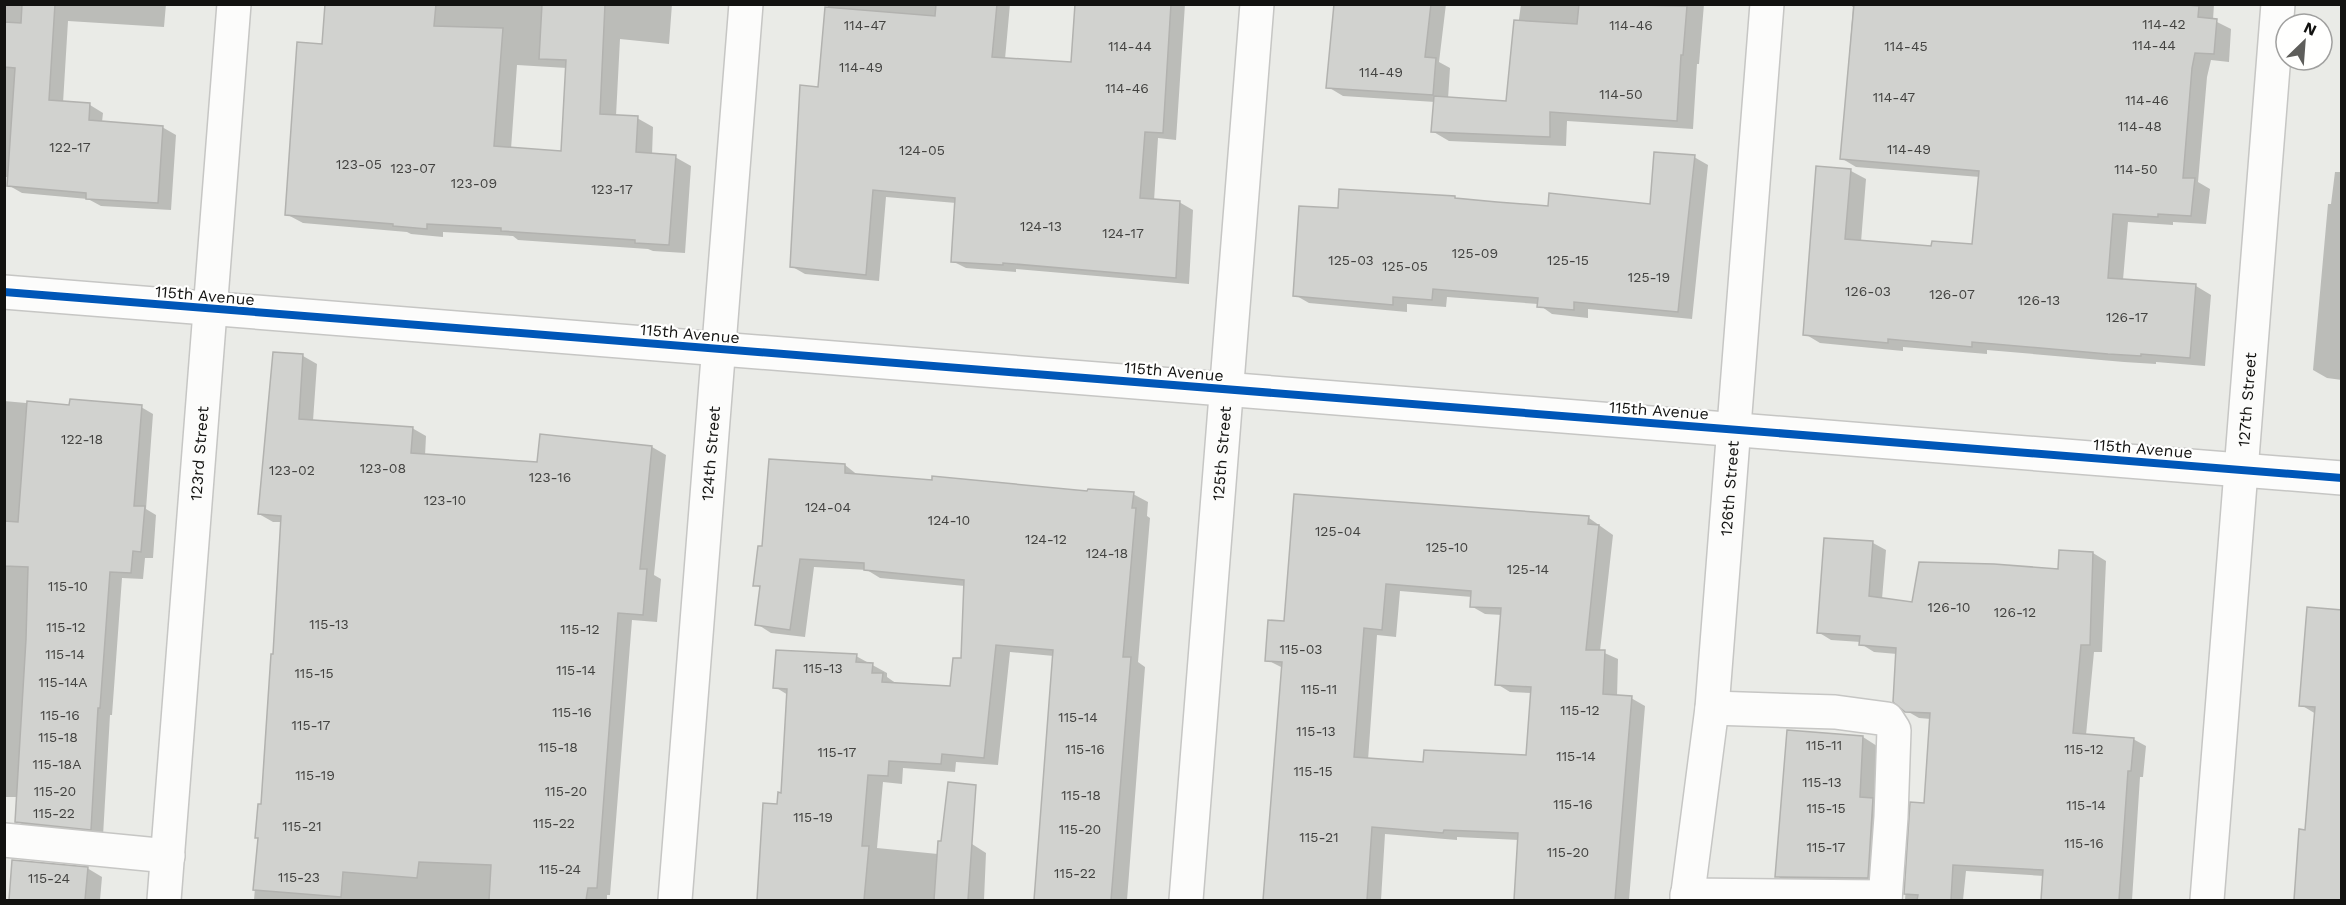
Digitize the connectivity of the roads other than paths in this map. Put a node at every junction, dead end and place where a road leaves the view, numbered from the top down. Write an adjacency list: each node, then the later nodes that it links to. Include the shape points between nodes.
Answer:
1 (234, 4): 7 (street, 123rd Street)
2 (746, 4): 8 (street, 124th Street)
3 (1257, 4): 9 (street, 125th Street)
4 (1767, 4): 10 (street, 126th Street)
5 (2278, 4): 11 (street, 127th Street)
6 (4, 292): 7 (street, 115th Avenue)
7 (211, 309): 8 (street, 115th Avenue); 15 (street, 123rd Street)
8 (719, 350): 9 (street, 115th Avenue); 19 (street, 124th Street)
9 (1226, 389): 10 (street, 115th Avenue); 20 (street, 125th Street)
10 (1734, 429): 11 (street, 115th Avenue); 13 (street, 126th Street)
11 (2242, 470): 12 (street, 115th Avenue); 21 (street, 127th Street)
12 (2342, 478)
13 (1712, 708): 16 (street, 126th Street); 17 (street, via 1834,712 1887,719 1894,730)
14 (4, 840): 15 (street)
15 (168, 856): 18 (street, 123rd Street)
16 (1687, 898): 17 (street)
17 (1885, 899)
18 (164, 900)
19 (675, 900)
20 (1186, 900)
21 (2207, 900)

